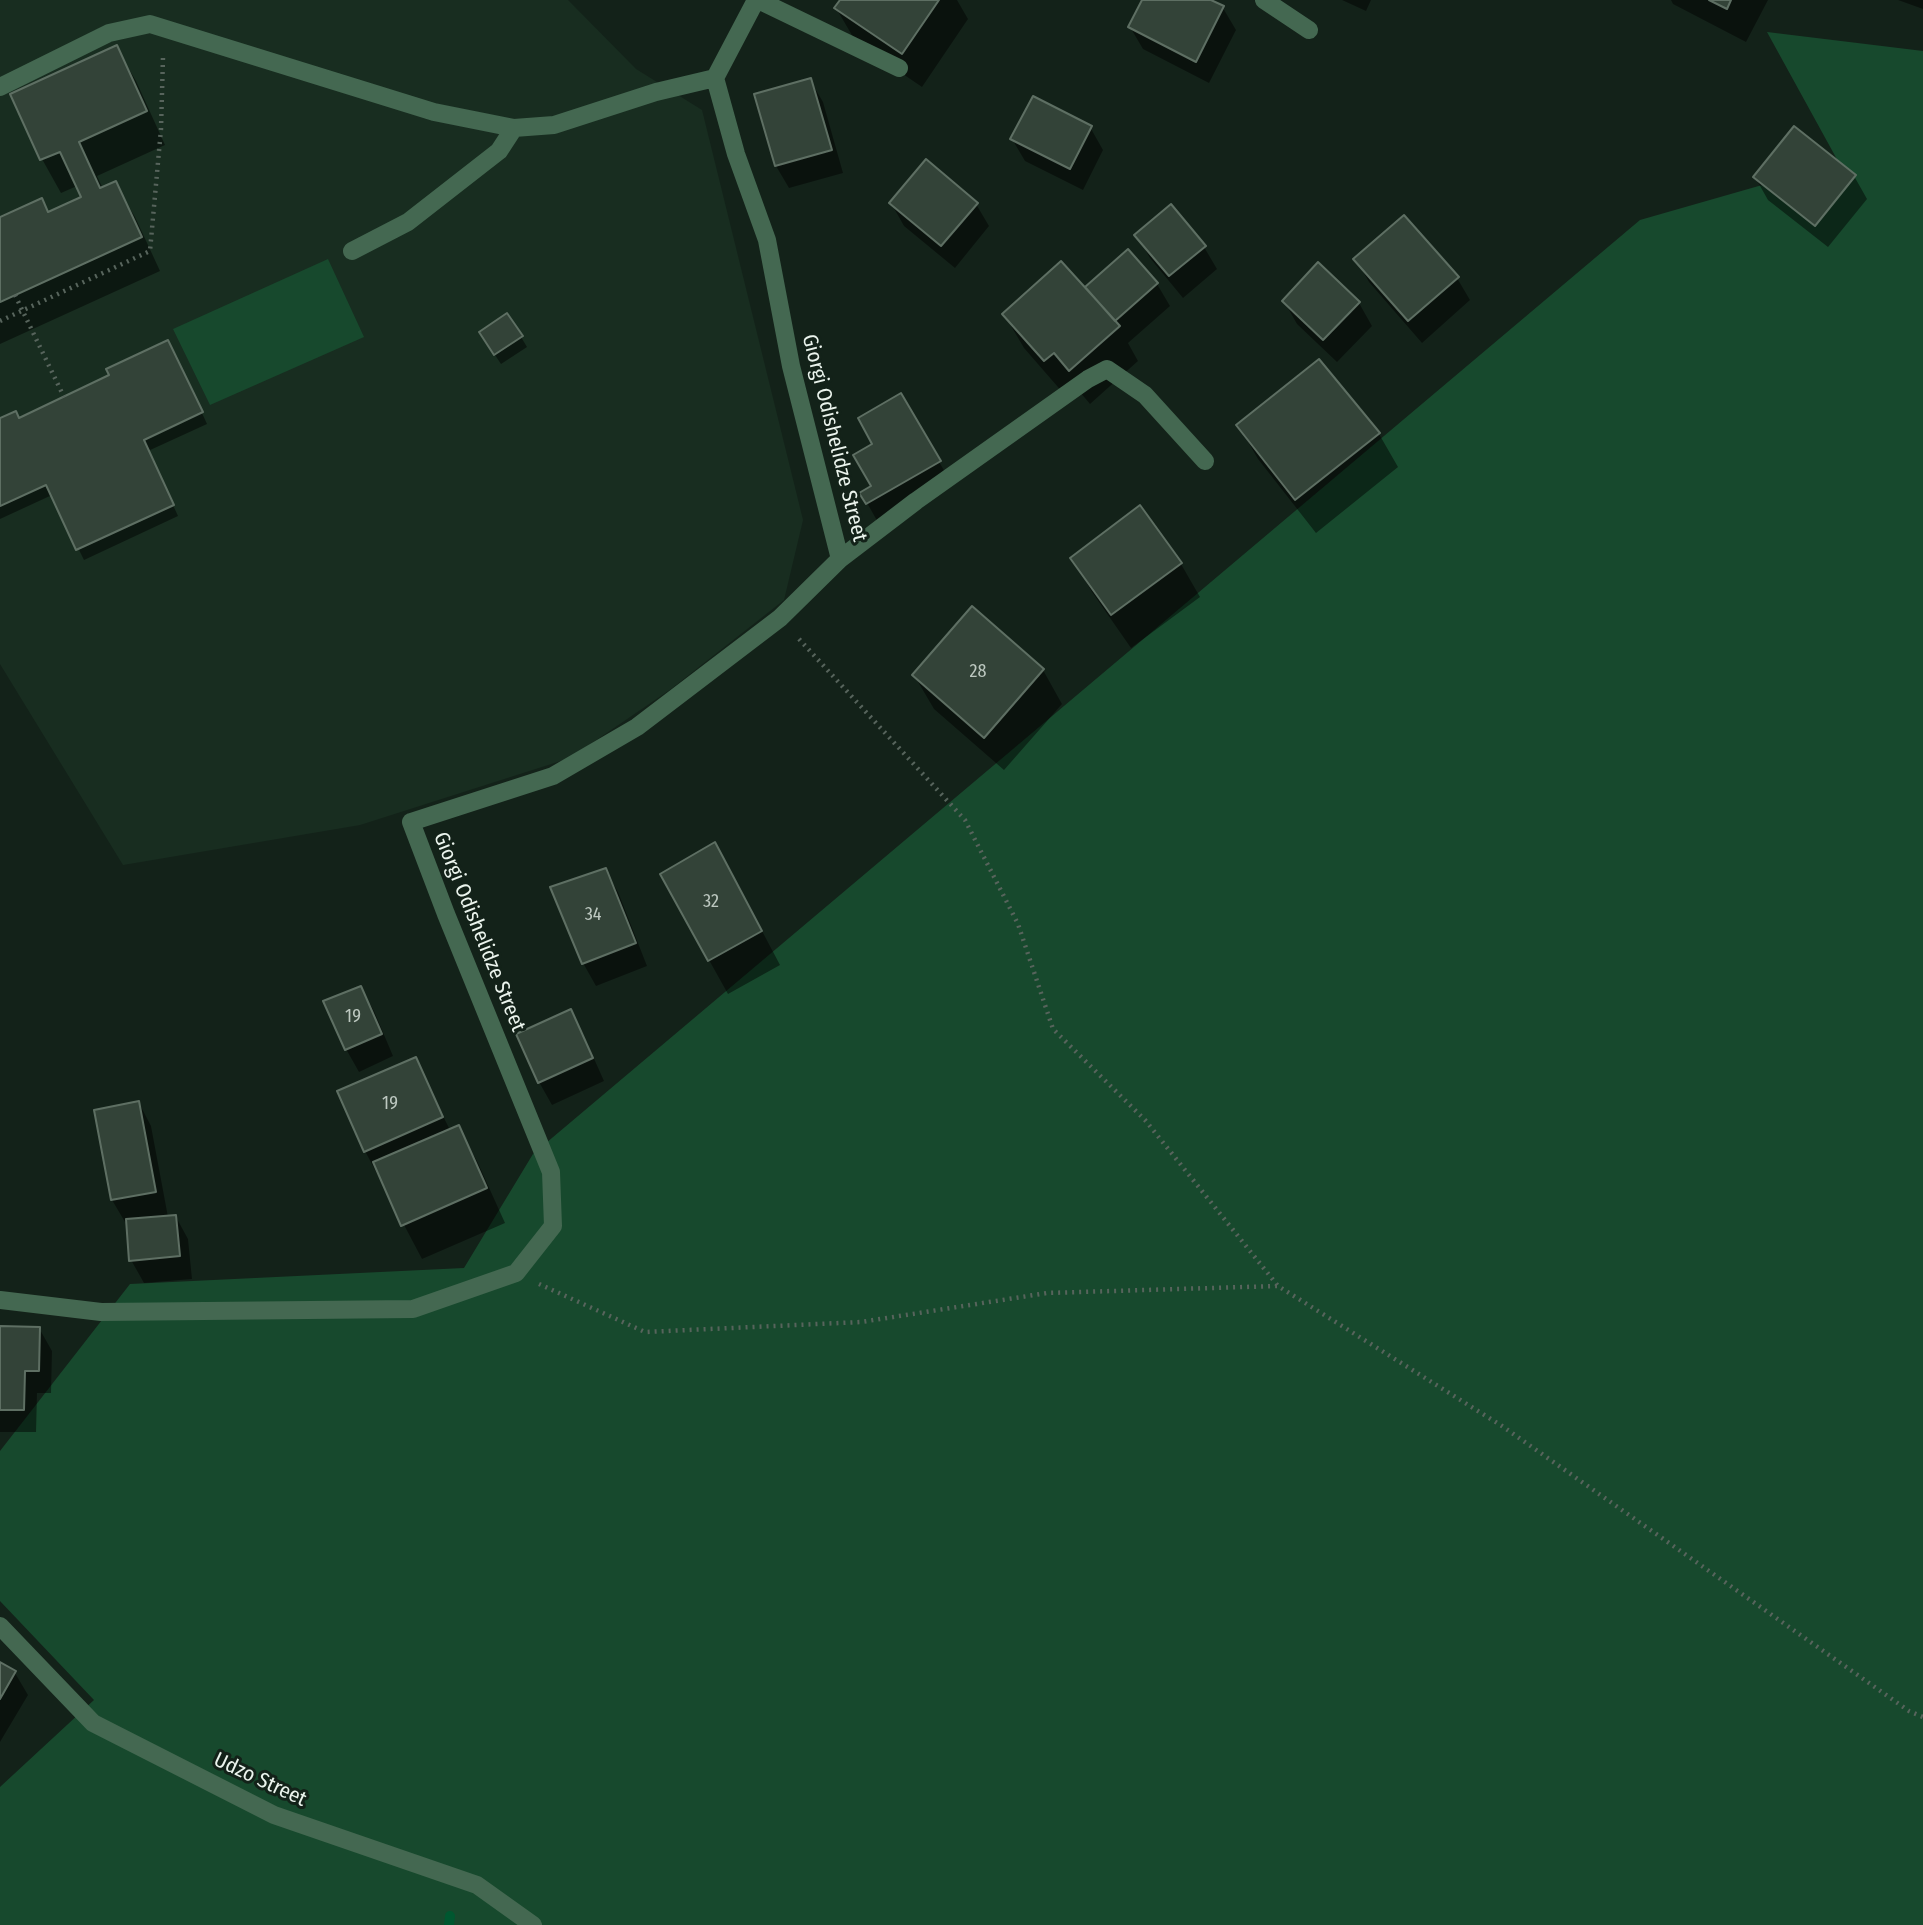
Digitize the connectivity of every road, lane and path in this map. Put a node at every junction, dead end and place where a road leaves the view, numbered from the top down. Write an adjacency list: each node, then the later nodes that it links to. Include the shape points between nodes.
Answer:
1 (757, 0): 5 (street); 6 (street)
2 (1264, 0): 4 (street)
3 (150, 24): 7 (street, via 109,33); 8 (street, via 434,112); 11 (path, via 163,55 150,251)
4 (1309, 30)
5 (899, 68)
6 (715, 78): 8 (street, via 554,125); 15 (street, Giorgi Odishelidze Street, via 767,240 791,366)
7 (0, 88)
8 (514, 128): 9 (street, via 499,151 408,222)
9 (352, 251)
10 (15, 295): 11 (path)
11 (22, 310): 12 (path); 13 (path)
12 (0, 320)
13 (64, 397)
14 (1205, 461): 15 (street, via 1145,395 1107,369 916,500)
15 (840, 559): 16 (street, Giorgi Odishelidze Street)
16 (780, 618): 17 (street, Giorgi Odishelidze Street, via 637,727 553,776 411,822 551,1172 553,1226); 18 (path, via 965,820 1018,924 1053,1028 1145,1120)
17 (516, 1273): 18 (path, via 645,1332 861,1322 1047,1293); 19 (street, via 413,1309 100,1312)
18 (1278, 1286): 21 (path, via 1502,1426)
19 (0, 1300)
20 (0, 1626): 22 (street, Udzo Street, via 93,1723 274,1815 477,1885)
21 (1923, 1717)
22 (533, 1925)

